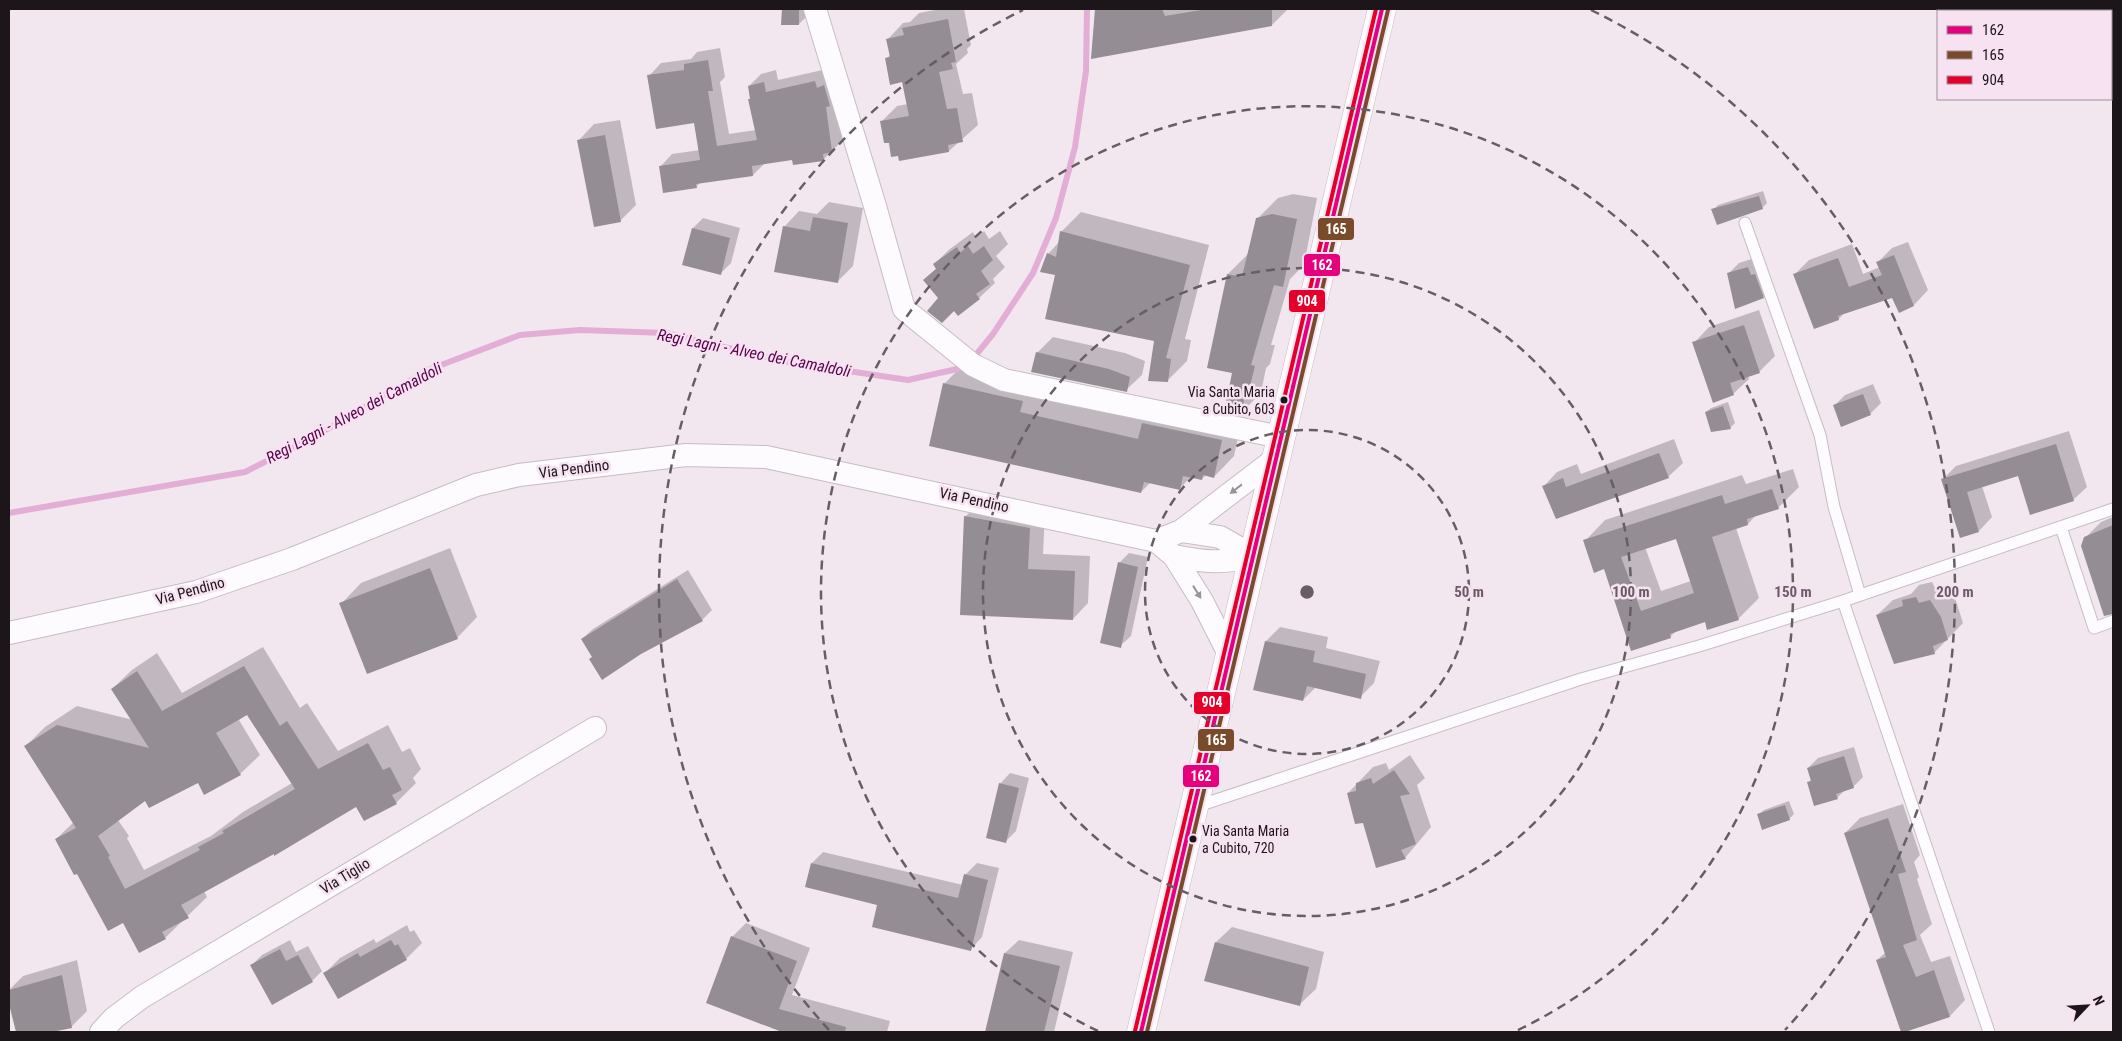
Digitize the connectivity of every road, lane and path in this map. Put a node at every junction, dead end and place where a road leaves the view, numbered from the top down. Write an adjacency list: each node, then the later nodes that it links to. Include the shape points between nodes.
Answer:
1 (815, 9): 4 (street, via 904,309 968,360 1004,380)
2 (1382, 9): 4 (main road)
3 (1745, 223): 11 (lane, via 1817,427 1834,507)
4 (1278, 448): 7 (street, one-way to 7); 10 (main road)
5 (2113, 509): 6 (lane)
6 (2061, 527): 11 (lane); 13 (lane, via 2094,628)
7 (1180, 530): 8 (street); 10 (street, via 1220,538)
8 (1156, 541): 9 (street, Via Pendino); 14 (street, Via Pendino, via 766,457 686,455 519,475 476,485 292,559 196,592)
9 (1174, 556): 10 (street, Via Pendino, via 1211,563); 15 (street, Via Pendino, one-way to 15)
10 (1253, 556): 15 (main road)
11 (1860, 595): 12 (lane)
12 (1843, 600): 17 (lane, via 1581,679); 20 (lane)
13 (2113, 622)
14 (9, 633)
15 (1230, 656): 17 (main road)
16 (595, 728): 18 (street, Via Tiglio, via 142,997)
17 (1195, 807): 19 (main road)
18 (101, 1032)
19 (1141, 1032)
20 (1989, 1032)

